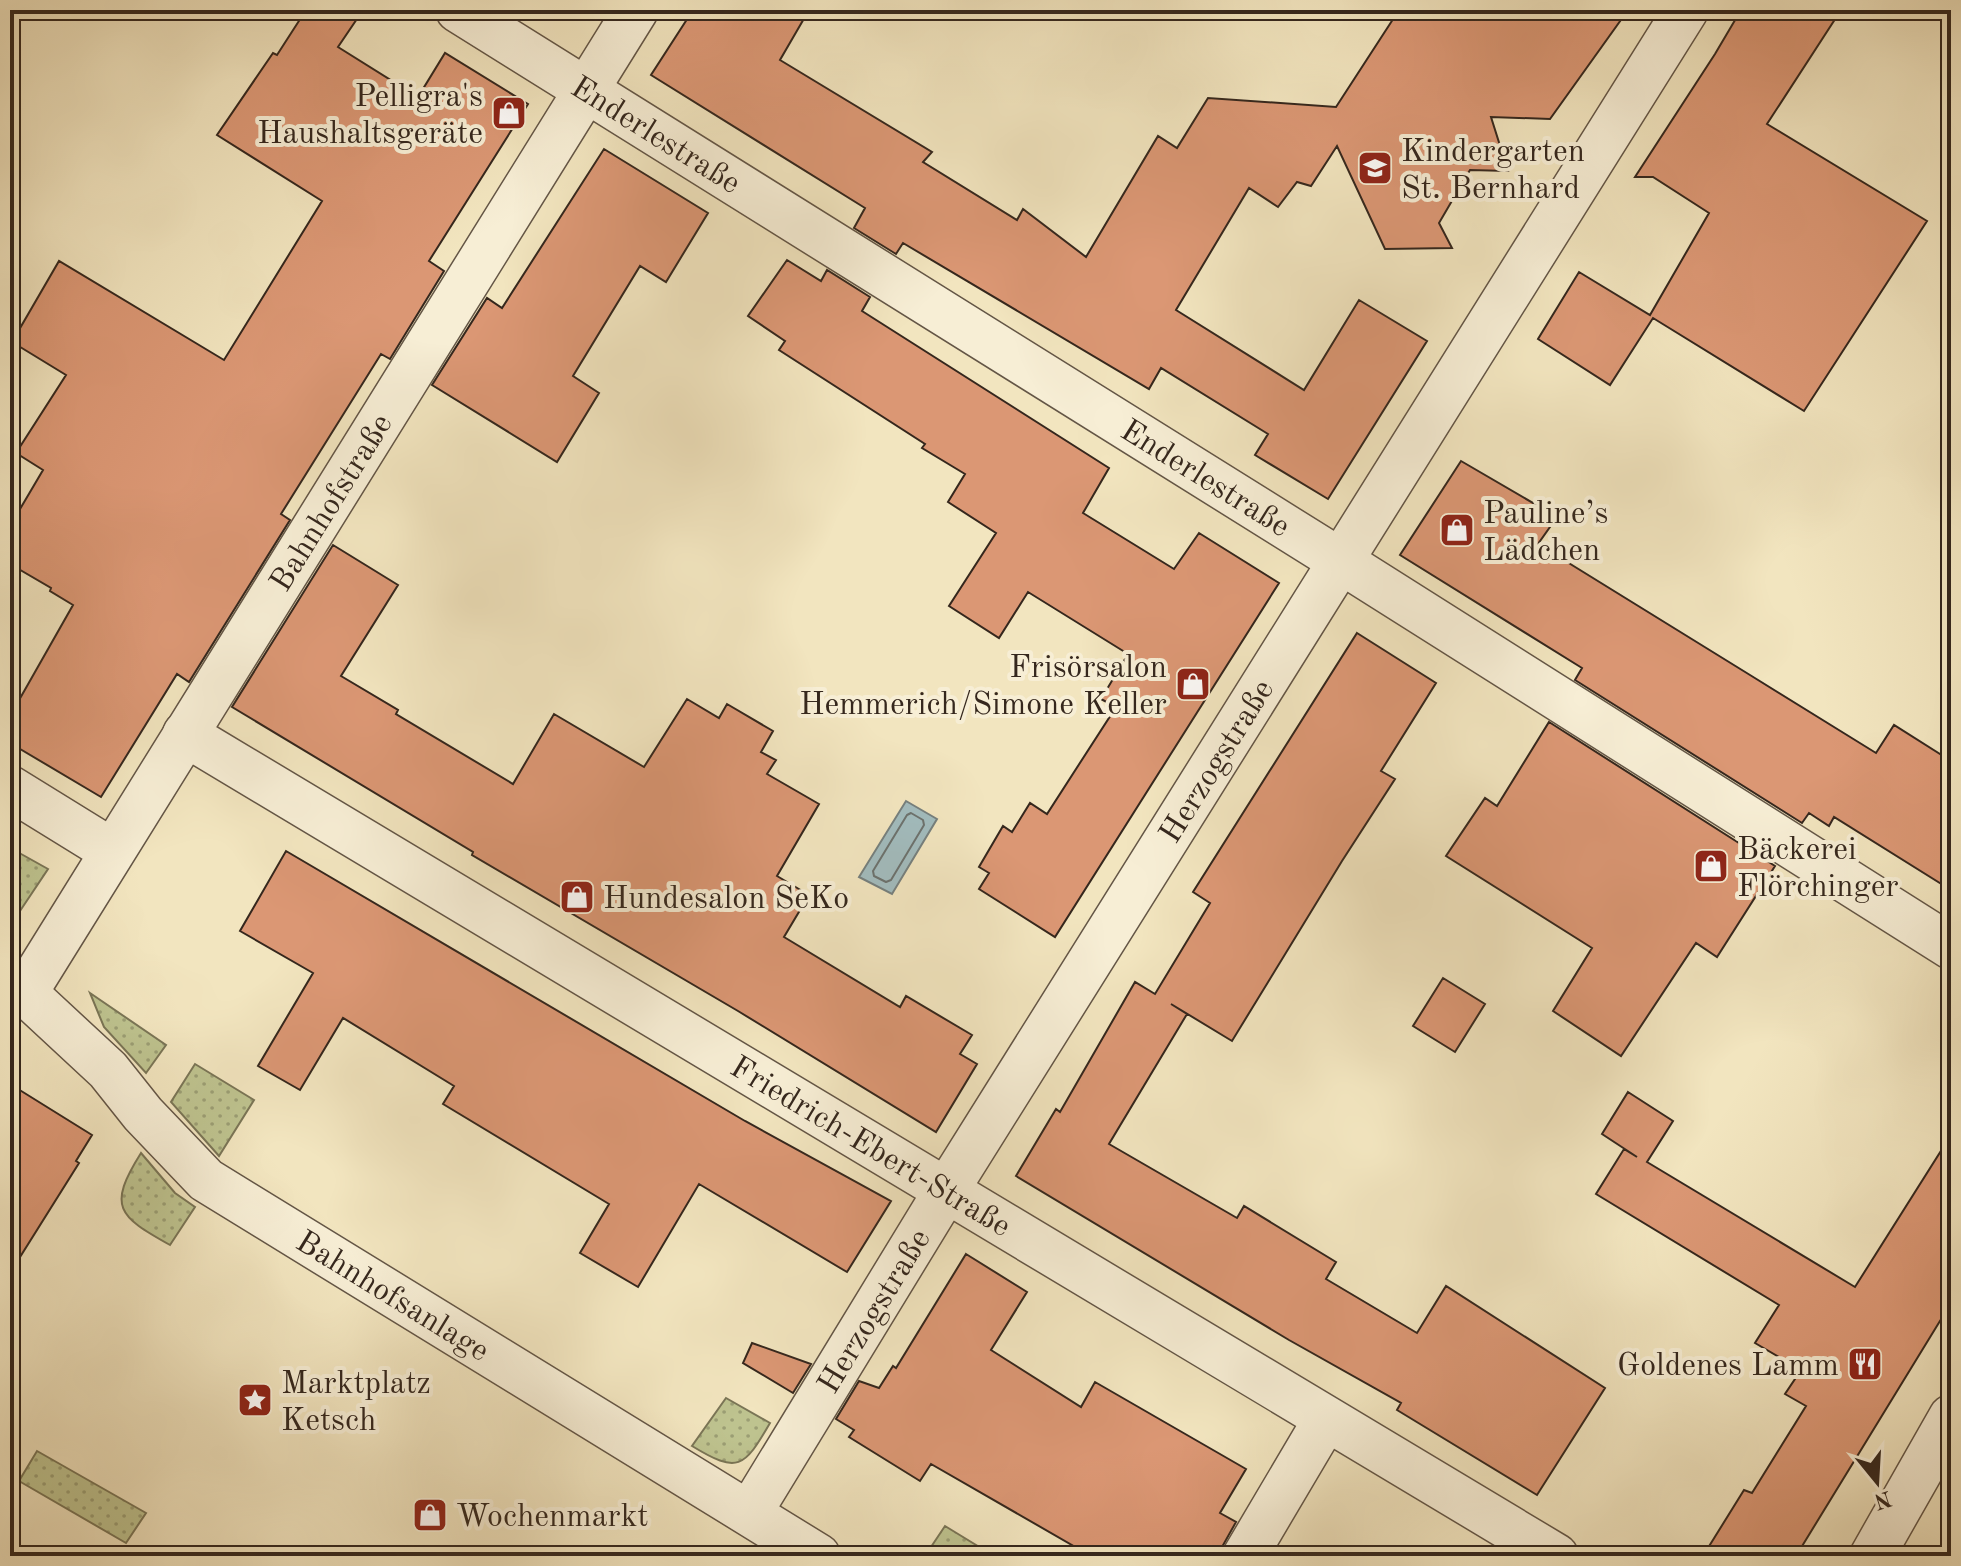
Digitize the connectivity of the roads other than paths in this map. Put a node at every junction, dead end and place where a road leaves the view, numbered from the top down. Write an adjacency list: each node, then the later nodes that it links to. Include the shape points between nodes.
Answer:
1 (458, 10): 4 (street, Enderlestraße)
2 (636, 10): 4 (street, Bahnhofstraße)
3 (1686, 10): 5 (street, Herzogstraße)
4 (586, 90): 5 (street, Enderlestraße); 6 (street, Bahnhofstraße)
5 (1342, 562): 9 (street, Enderlestraße); 11 (street, Herzogstraße)
6 (185, 734): 8 (street, Bahnhofstraße); 11 (street, Friedrich-Ebert-Straße)
7 (10, 788): 8 (street)
8 (112, 851): 10 (street, Bahnhofstraße)
9 (1951, 947)
10 (18, 988): 14 (street, Bahnhofsanlage, via 108,1070 206,1180)
11 (946, 1191): 13 (street, Friedrich-Ebert-Straße); 14 (street, Herzogstraße)
12 (1951, 1417): 18 (street)
13 (1326, 1419): 16 (street); 17 (street, Friedrich-Ebert-Straße)
14 (750, 1512): 15 (street, Bahnhofsanlage)
15 (818, 1556)
16 (1245, 1556)
17 (1556, 1556)
18 (1872, 1556)

